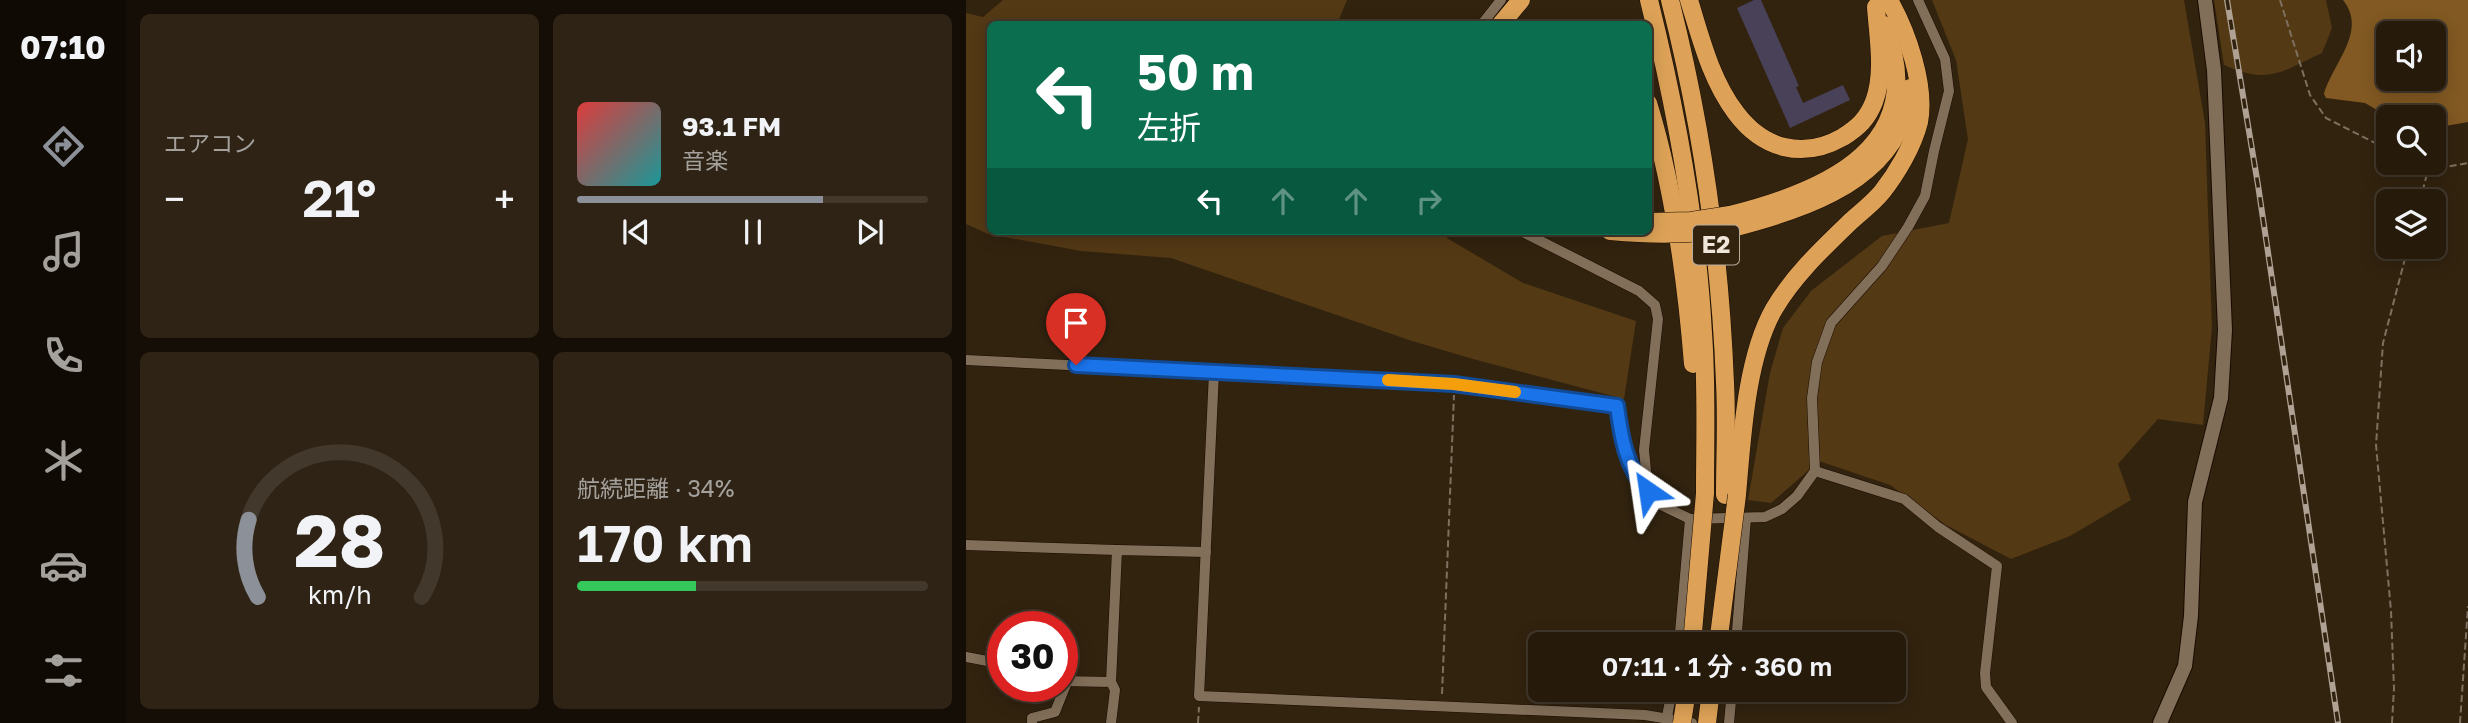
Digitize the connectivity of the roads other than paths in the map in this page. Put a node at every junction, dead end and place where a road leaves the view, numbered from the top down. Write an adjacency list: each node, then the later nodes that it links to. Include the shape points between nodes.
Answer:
1 (1501, 0): 9 (street)
2 (1521, 0): 10 (highway)
3 (1649, 0): 21 (highway, E2, via 1684,160 1696,254 1703,332)
4 (1671, 0): 22 (highway, E2, via 1701,142 1717,260)
5 (1689, 0): 8 (highway, via 1710,66 1737,114 1764,139 1797,149 1816,149 1864,123 1879,76)
6 (1918, 0): 19 (street, via 1945,59 1949,91 1925,196 1882,266 1831,323 1816,362 1812,398)
7 (2205, 0): 48 (street, via 2214,70 2225,330 2221,398 2195,502 2185,666)
8 (1879, 2): 11 (highway, via 1907,38); 13 (highway, via 1897,65 1896,101 1886,127 1865,153 1834,176)
9 (1484, 21)
10 (1504, 21)
11 (1915, 68): 13 (highway, via 1903,120 1891,143 1861,176 1778,216); 22 (highway, via 1919,122 1903,159 1881,193 1795,278 1773,310 1752,375)
12 (1652, 116): 21 (highway, via 1686,283)
13 (1731, 221): 14 (highway, bridge); 15 (highway, bridge, via 1694,234)
14 (1652, 222)
15 (1652, 234)
16 (1529, 235): 20 (street, via 1639,291 1655,305 1658,319 1644,450)
17 (966, 360): 18 (street)
18 (1213, 372): 20 (street, via 1454,384 1617,406 1627,456); 27 (street)
19 (1815, 471): 23 (street, via 1782,509 1765,517); 47 (street, via 1904,499 1997,566 1986,687)
20 (1648, 491): 24 (street, via 1661,505)
21 (1705, 493): 29 (highway, E2, bridge)
22 (1731, 495): 30 (highway, bridge)
23 (1746, 518): 24 (street); 31 (street)
24 (1690, 519): 28 (street)
25 (966, 545): 26 (street)
26 (1117, 550): 27 (street); 35 (street)
27 (1206, 552): 41 (street, via 1199,696 1645,715)
28 (1680, 632)
29 (1693, 632)
30 (1719, 632)
31 (1736, 632)
32 (966, 657): 33 (street)
33 (987, 661)
34 (1078, 681): 35 (street)
35 (1111, 682): 43 (street, via 1115,690)
36 (1058, 702): 42 (street, via 1055,712 1032,718)
37 (1672, 702): 41 (street)
38 (1681, 702): 41 (highway, bridge)
39 (1710, 702): 45 (highway)
40 (1731, 702): 46 (street)
41 (1672, 721): 44 (street)
42 (1032, 723)
43 (1111, 723)
44 (1692, 723)
45 (1707, 723)
46 (1729, 723)
47 (2012, 723)
48 (2160, 723)

